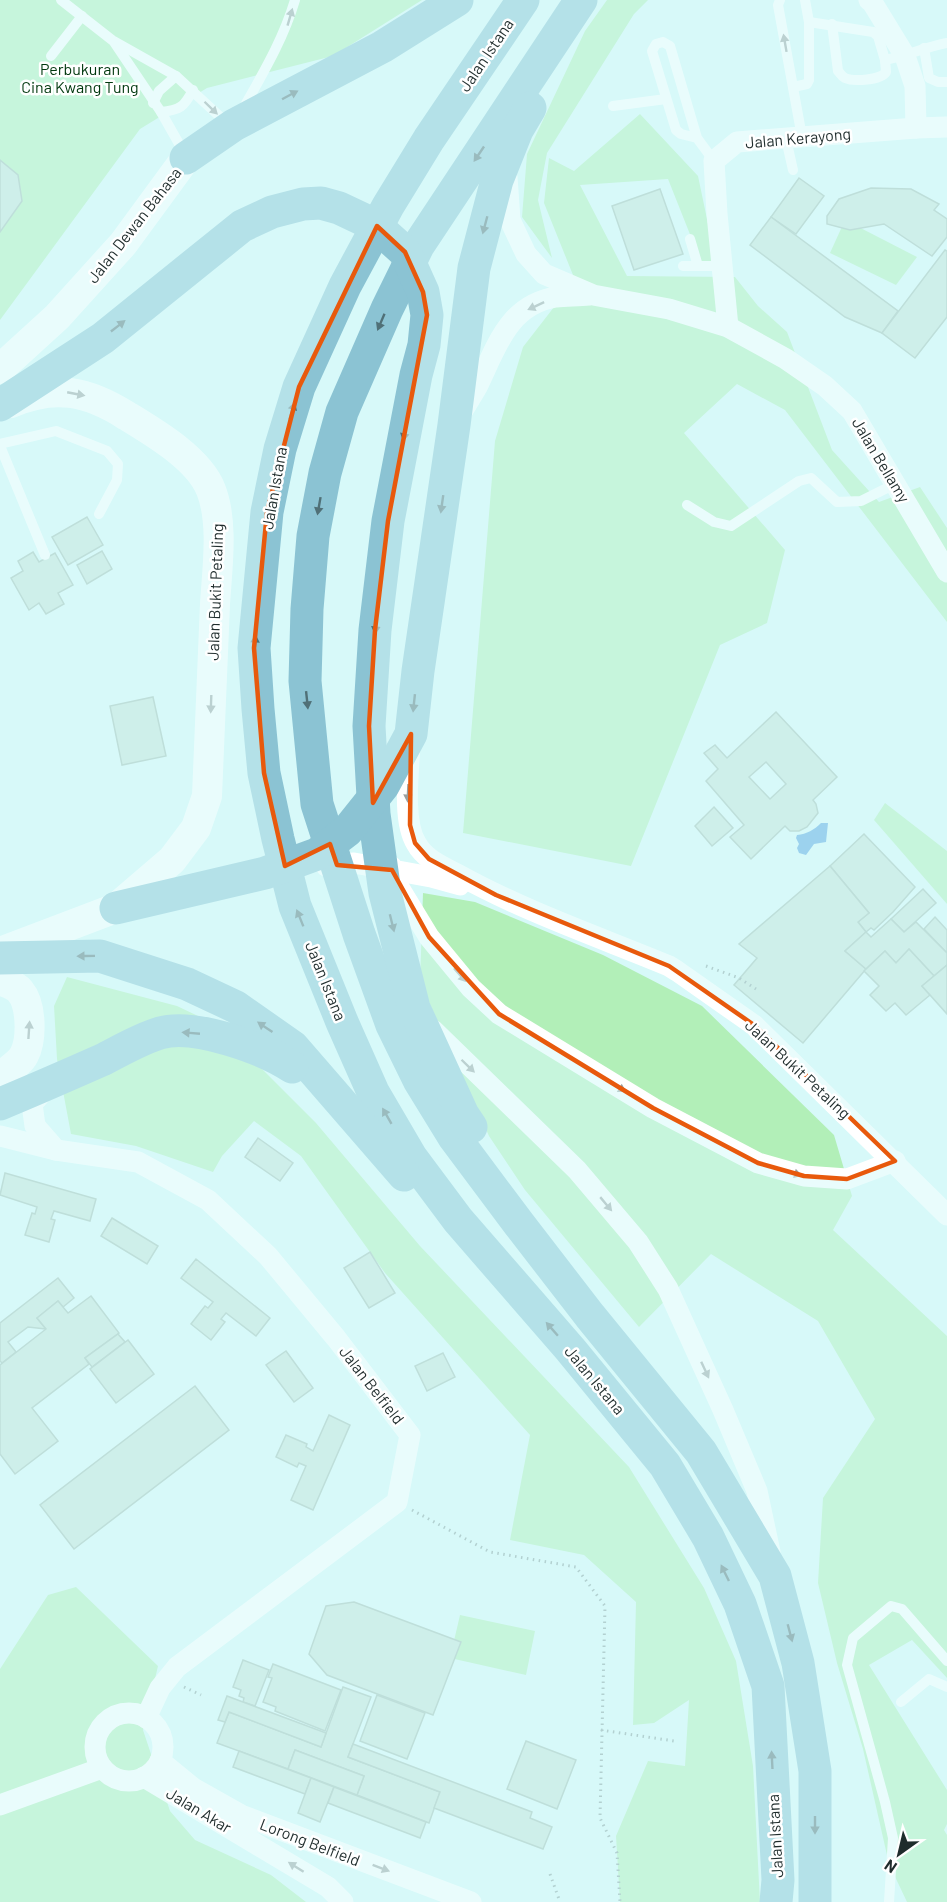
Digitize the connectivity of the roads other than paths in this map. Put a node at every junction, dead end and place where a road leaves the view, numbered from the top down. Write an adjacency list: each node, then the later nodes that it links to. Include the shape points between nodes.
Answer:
1 (61, 0): 10 (lane)
2 (295, 0): 25 (lane, one-way to 2, via 274,54)
3 (457, 0): 25 (main road, one-way to 3, via 382,46)
4 (523, 0): 68 (main road, Jalan Istana, one-way to 4, via 458,1221 411,1157 373,1092 342,1022 296,906 278,840 264,773 254,648 267,512 280,449 299,387 345,286 388,206)
5 (581, 0): 69 (main road, one-way to 69, via 418,246 342,412 313,536 305,681 317,804 392,1025 419,1080 454,1137)
6 (590, 0): 30 (main road)
7 (780, 0): 19 (lane, one-way to 7)
8 (805, 0): 11 (lane)
9 (868, 0): 15 (street)
10 (82, 16): 13 (lane); 16 (lane)
11 (809, 22): 12 (lane); 19 (lane, via 809,80)
12 (832, 24): 15 (lane, via 873,32); 15 (lane, via 842,77 878,79)
13 (112, 40): 17 (lane); 22 (lane)
14 (947, 43): 15 (lane)
15 (905, 55): 18 (lane, via 929,78); 27 (street, via 915,86)
16 (51, 56)
17 (176, 76): 20 (lane); 22 (lane, via 165,83)
18 (947, 82)
19 (793, 87): 29 (lane)
20 (193, 90): 24 (lane, via 185,105 175,111); 25 (lane, one-way to 25)
21 (666, 99): 23 (lane); 28 (lane, via 676,130); 28 (lane, via 652,51 663,42 670,46)
22 (153, 103): 24 (lane)
23 (613, 105)
24 (160, 112): 31 (lane)
25 (233, 126): 31 (main road)
26 (947, 127): 27 (street, Jalan Kerayong)
27 (916, 128): 29 (street, Jalan Kerayong)
28 (697, 138): 32 (lane)
29 (794, 138): 32 (street, Jalan Kerayong, via 738,142); 33 (lane)
30 (508, 155): 38 (street, Jalan Bellamy, via 506,189 510,220 526,254 544,274); 44 (main road, one-way to 44, via 497,180 474,268)
31 (186, 158): 39 (main road, Jalan Dewan Bahasa, via 123,244)
32 (714, 161): 37 (street)
33 (793, 170)
34 (690, 239): 36 (lane)
35 (683, 266): 36 (lane)
36 (698, 266): 37 (lane)
37 (722, 266): 40 (street)
38 (592, 295): 40 (street, Jalan Bellamy, via 669,309); 44 (street, Jalan Bellamy, one-way to 44, via 555,297 514,319 501,335)
39 (57, 317): 41 (main road, Jalan Dewan Bahasa); 42 (main road, Jalan Dewan Bahasa)
40 (728, 327): 46 (street, Jalan Bellamy, via 786,359 852,411)
41 (0, 357)
42 (0, 369)
43 (0, 406): 52 (main road, one-way to 52, via 103,338 242,226 272,212 321,203 375,225 405,252 423,292 427,315 388,520 375,630 369,726); 55 (main road, Jalan Bukit Petaling, one-way to 55, via 28,395 59,391 105,403 196,466 211,490 218,517 207,796 196,828 172,860)
44 (454, 425): 51 (main road, one-way to 51)
45 (0, 445): 48 (lane, via 56,431 107,451 118,464 117,480); 49 (lane)
46 (895, 484): 47 (lane, via 861,501 837,502 810,478 799,481 731,526 714,522); 50 (street, Jalan Bellamy)
47 (687, 505)
48 (99, 514)
49 (45, 555)
50 (947, 572)
51 (411, 734): 52 (main road); 54 (street, Jalan Bukit Petaling, one-way to 54, via 407,804 415,843 429,859)
52 (378, 800): 53 (main road, via 317,854); 59 (main road, one-way to 59, via 385,893); 66 (street, one-way to 66, via 395,881 429,937 471,988 499,1014 653,1108 758,1163 804,1176 848,1179)
53 (265, 873): 54 (street, Jalan Bukit Petaling, via 354,863 430,877); 55 (main road)
54 (496, 895): 66 (street, Jalan Bukit Petaling, via 677,971 754,1025)
55 (116, 908): 56 (main road)
56 (0, 952)
57 (0, 958): 62 (main road, one-way to 57, via 293,1047 236,1007 187,984 99,956)
58 (0, 980): 60 (main road, one-way to 58, via 24,1056 29,1035 22,993)
59 (414, 1008): 69 (main road, via 463,1115); 70 (street, one-way to 70, via 440,1039 577,1170 638,1242 668,1289 757,1491)
60 (0, 1077)
61 (51, 1083): 62 (main road, one-way to 61, via 282,1060 251,1046 190,1032 162,1032); 63 (main road); 65 (street, via 32,1104 35,1126)
62 (338, 1098): 68 (main road, via 437,1212)
63 (0, 1104)
64 (0, 1136): 65 (street, Jalan Belfield)
65 (56, 1150): 74 (street, Jalan Belfield, via 138,1162 208,1200 268,1256 410,1435 397,1502 177,1666 160,1688)
66 (895, 1161): 67 (street, Jalan Bukit Petaling)
67 (947, 1215)
68 (524, 1296): 81 (main road, Jalan Istana, one-way to 68, via 768,1686 740,1604 708,1537 665,1465)
69 (590, 1316): 70 (main road, via 701,1452)
70 (775, 1576): 82 (main road, one-way to 82, via 798,1663 815,1771)
71 (947, 1661): 83 (lane, via 902,1609 891,1606 853,1638 849,1652 847,1665 893,1838)
72 (947, 1687): 73 (lane, via 929,1679)
73 (901, 1702)
74 (146, 1718): 75 (street, via 163,1742); 76 (street, via 123,1713 103,1725 95,1746)
75 (160, 1761): 77 (street); 80 (street, Lorong Belfield, one-way to 80, via 193,1788 233,1812)
76 (102, 1768): 77 (street, via 119,1779); 78 (street)
77 (144, 1777): 79 (street, Jalan Akar, one-way to 77, via 319,1881)
78 (0, 1806)
79 (343, 1902)
80 (471, 1902)
81 (776, 1902)
82 (815, 1902)
83 (889, 1902)

